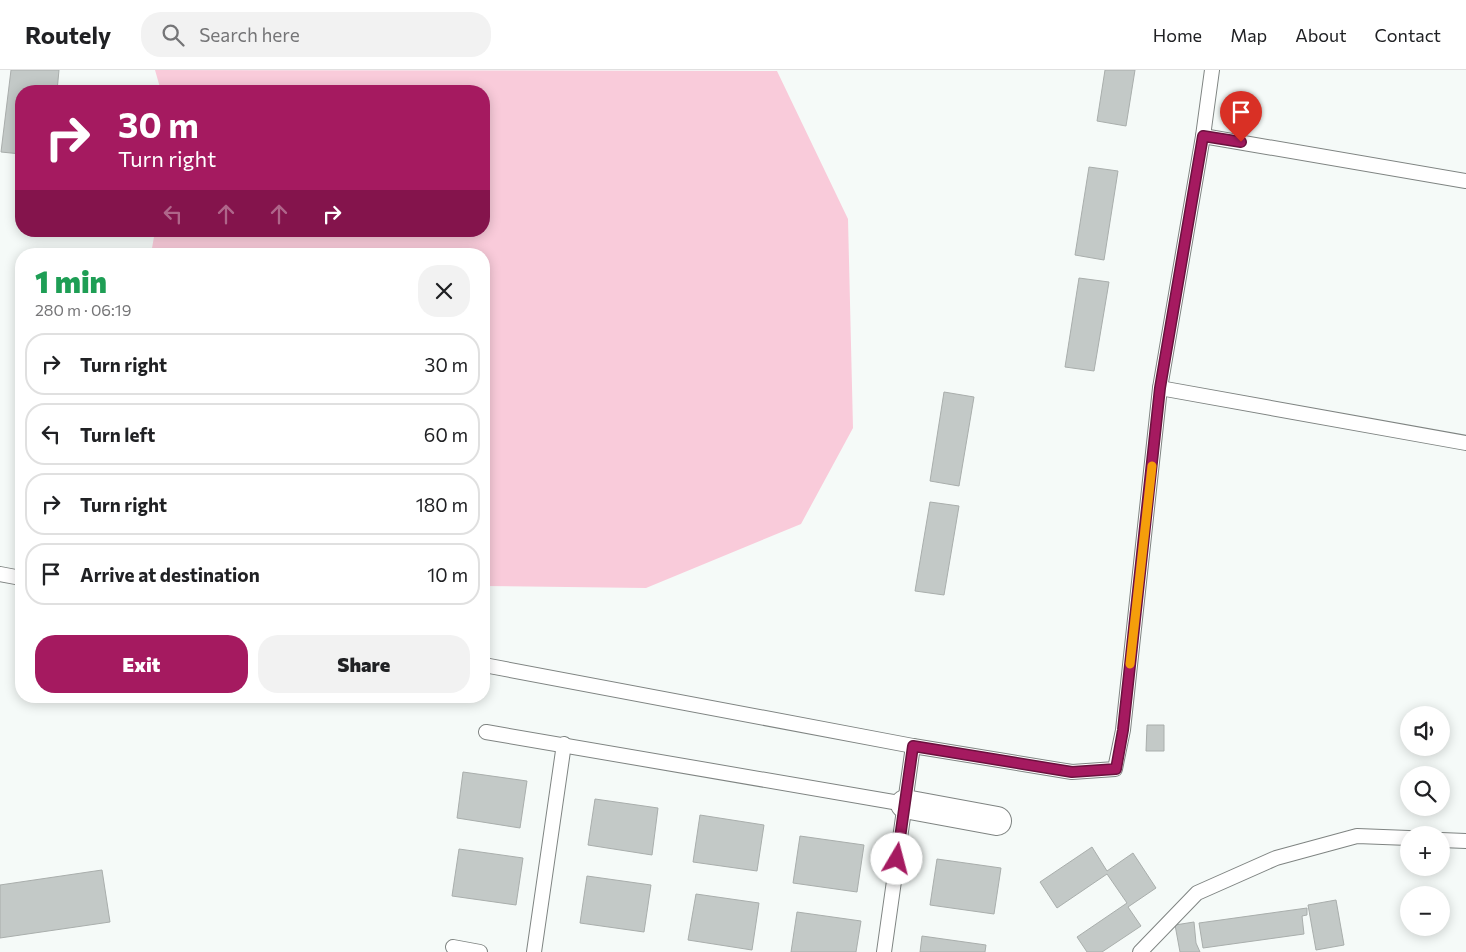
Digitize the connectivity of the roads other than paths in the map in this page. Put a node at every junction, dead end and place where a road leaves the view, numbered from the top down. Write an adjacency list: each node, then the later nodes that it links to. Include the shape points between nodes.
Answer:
1 (1212, 70): 2 (lane)
2 (1203, 136): 3 (lane); 4 (lane)
3 (1466, 181)
4 (1160, 388): 5 (lane); 11 (lane, via 1116,769 1072,772)
5 (1466, 442)
6 (0, 574): 7 (lane)
7 (15, 577)
8 (490, 666): 11 (lane)
9 (486, 732): 10 (lane)
10 (564, 744): 12 (lane); 19 (lane)
11 (913, 746): 12 (lane)
12 (905, 804): 13 (street); 20 (lane)
13 (997, 820)
14 (1400, 838): 21 (lane, via 1357,836 1276,858 1197,893)
15 (1450, 840): 16 (lane)
16 (1466, 841)
17 (453, 948): 18 (lane)
18 (480, 952)
19 (534, 952)
20 (884, 952)
21 (1140, 952)

